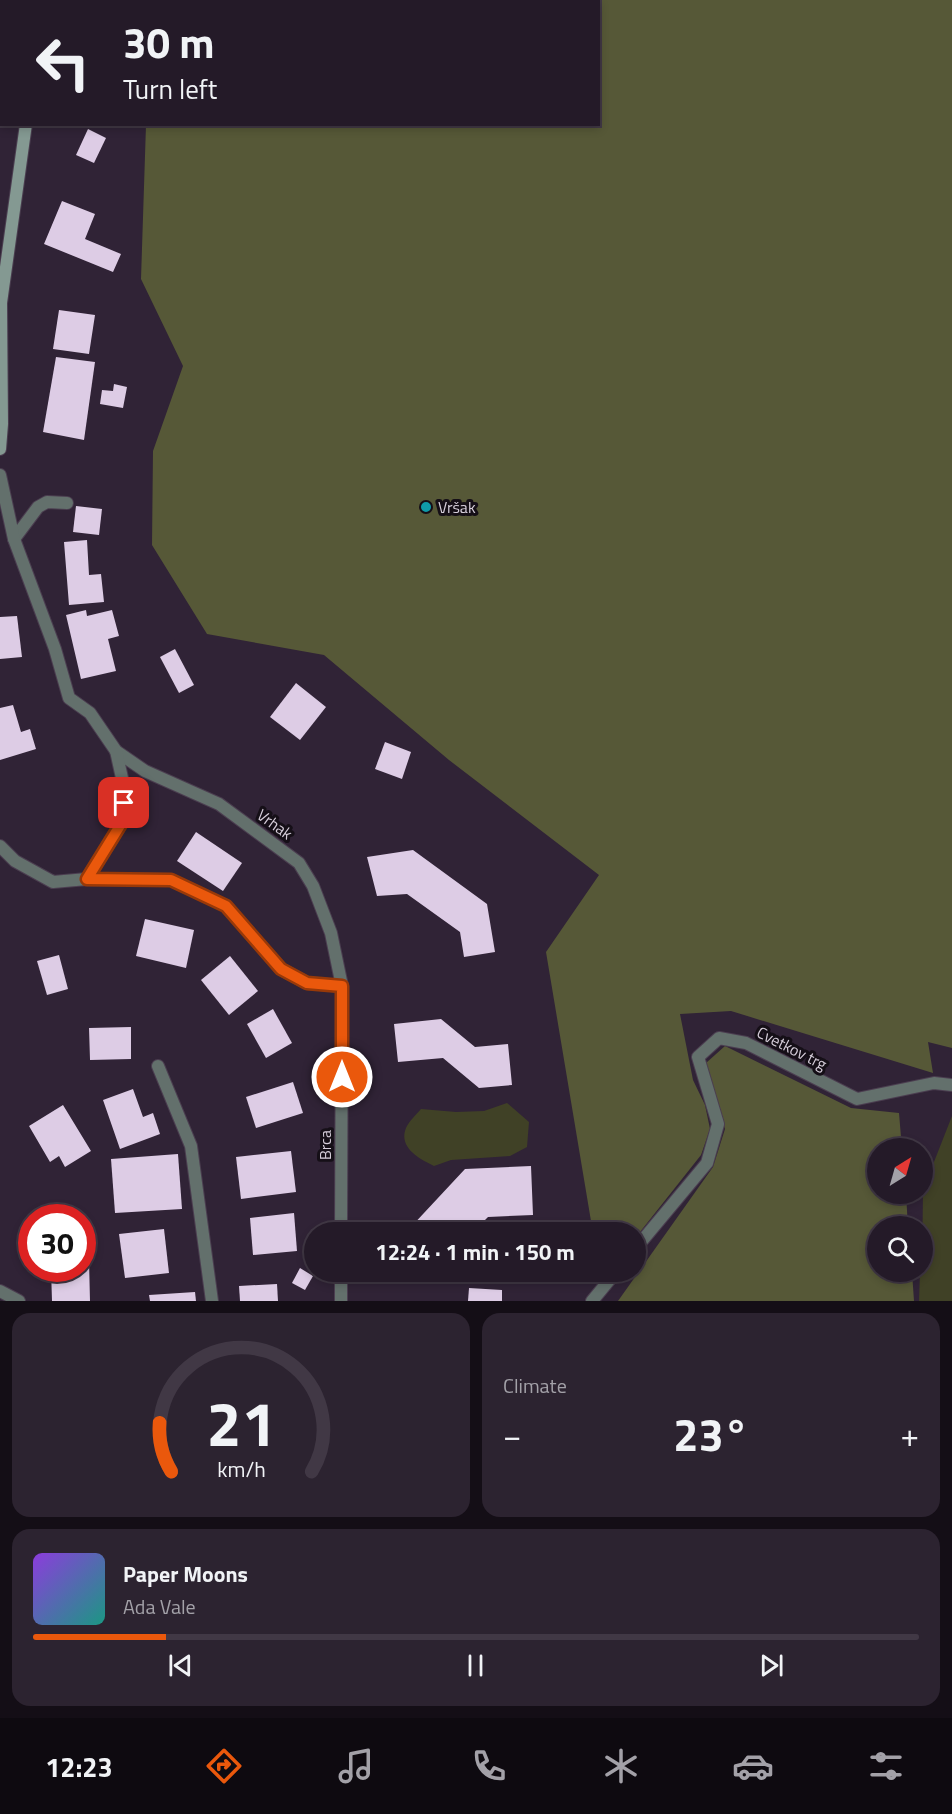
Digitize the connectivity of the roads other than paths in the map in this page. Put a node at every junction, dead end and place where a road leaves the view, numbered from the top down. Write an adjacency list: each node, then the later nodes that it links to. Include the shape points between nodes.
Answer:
1 (26, 126): 2 (main road)
2 (1, 303): 3 (main road)
3 (0, 449)
4 (0, 475): 6 (street, Vrhak)
5 (67, 503): 6 (street, via 47,502 38,507)
6 (14, 539): 7 (street, Vrhak, via 69,698 90,713)
7 (116, 750): 9 (street, Vrhak, via 124,787 124,819); 10 (street, Vrhak, via 145,771 219,804 299,863 313,886 331,933)
8 (0, 846): 9 (street, via 15,861 52,882)
9 (87, 879): 10 (street, via 171,880 226,906 281,969 307,983)
10 (342, 986): 13 (street, Brca)
11 (158, 1066): 19 (street, via 191,1146)
12 (952, 1085): 14 (street, Cvetkov trg, via 934,1083 857,1100 746,1043 719,1038 698,1057 718,1124 707,1163)
13 (341, 1222)
14 (646, 1236)
15 (341, 1282): 20 (street)
16 (608, 1282): 21 (street)
17 (0, 1291): 18 (street)
18 (19, 1301)
19 (212, 1301)
20 (340, 1301)
21 (592, 1301)

